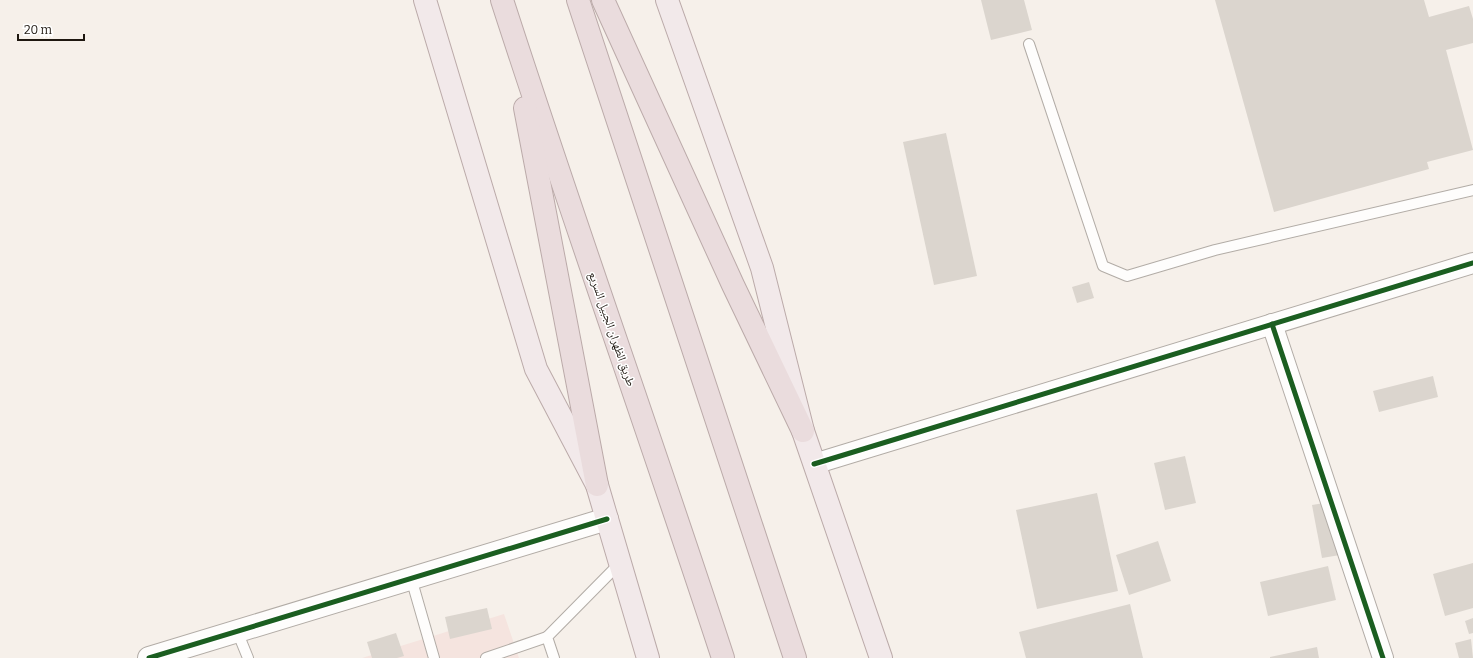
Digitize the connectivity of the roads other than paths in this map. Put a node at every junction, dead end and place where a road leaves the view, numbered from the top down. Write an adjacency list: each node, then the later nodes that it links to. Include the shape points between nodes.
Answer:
1 (425, 0): 12 (main road, via 536,369)
2 (578, 0): 25 (highway)
3 (603, 0): 10 (highway, via 733,285)
4 (667, 0): 10 (main road, via 762,268)
5 (505, 8): 12 (highway); 24 (highway, طريق الظهران الجبيل السريع)
6 (1029, 44): 7 (lane, via 1103,266 1127,276 1215,250)
7 (1473, 190)
8 (1473, 263): 9 (street)
9 (1272, 324): 11 (street); 27 (street)
10 (803, 431): 11 (main road)
11 (814, 464): 26 (main road)
12 (597, 485): 13 (main road)
13 (607, 519): 14 (main road); 15 (street)
14 (619, 564): 17 (lane); 23 (main road)
15 (411, 578): 16 (street); 20 (lane)
16 (237, 631): 18 (street); 19 (lane)
17 (547, 637): 21 (lane); 22 (lane)
18 (149, 658)
19 (248, 658)
20 (434, 658)
21 (486, 658)
22 (554, 658)
23 (648, 658)
24 (723, 658)
25 (795, 658)
26 (881, 658)
27 (1383, 658)

